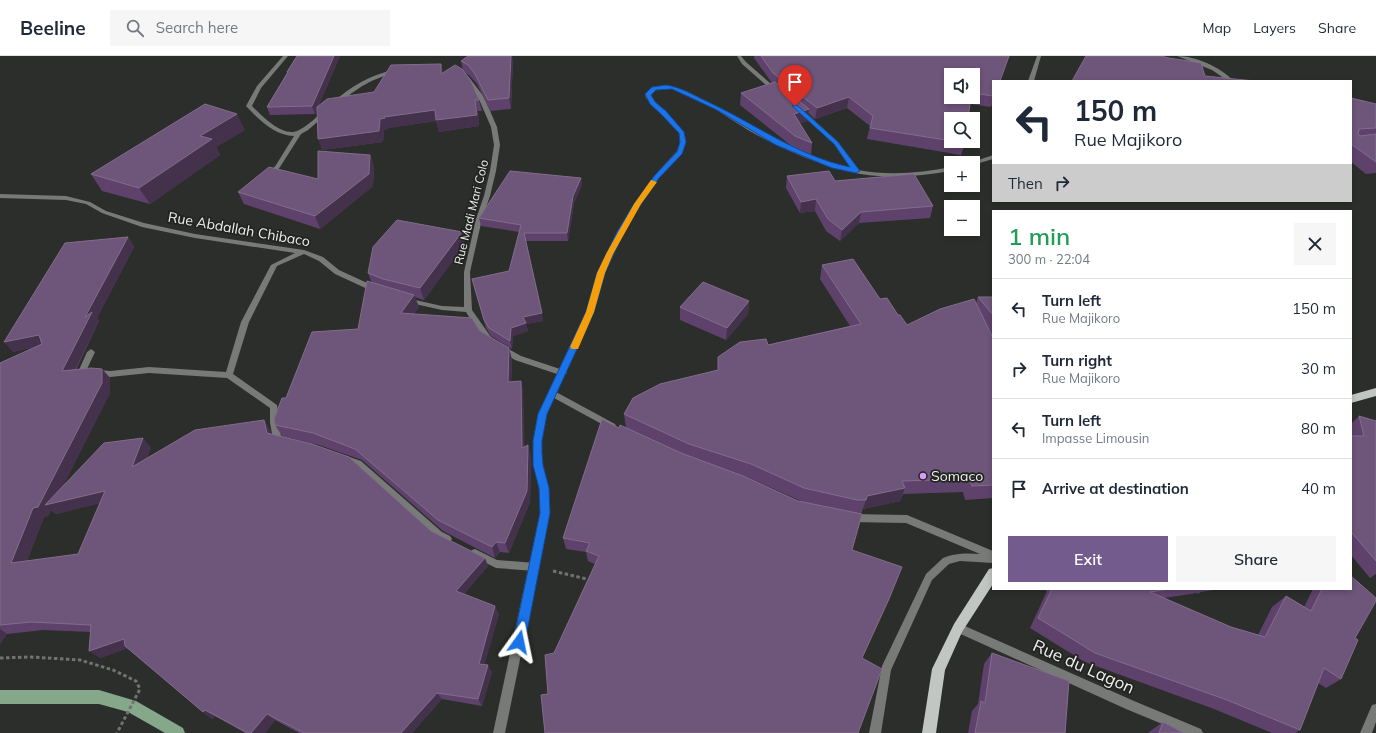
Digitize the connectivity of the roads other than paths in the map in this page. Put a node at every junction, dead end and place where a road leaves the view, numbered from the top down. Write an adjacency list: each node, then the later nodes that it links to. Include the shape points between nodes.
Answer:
1 (286, 56): 11 (street, via 259,87 249,106 265,122 280,131)
2 (740, 56): 9 (street, via 744,63)
3 (1039, 56): 7 (street)
4 (1179, 56): 8 (street, via 1196,61)
5 (402, 72): 11 (street, via 374,76 360,84)
6 (457, 72): 21 (street, Rue Madi Mari Colo, via 472,83 481,97 494,127 497,145 494,172 479,219 467,272)
7 (1031, 80)
8 (1230, 80)
9 (783, 97)
10 (795, 106): 15 (street, via 836,143)
11 (298, 134): 16 (street)
12 (992, 157): 13 (street)
13 (980, 162)
14 (944, 170): 15 (street, via 903,175)
15 (856, 171): 23 (street, via 834,166 778,143 678,89 666,87 650,91 649,98 682,133 680,152 657,176 620,232 601,273 590,312)
16 (265, 182)
17 (0, 196): 18 (street, Rue Abdallah Chibaco, via 66,198 88,203 104,212 142,225 195,236)
18 (304, 252): 19 (street, Rue Abdallah Chibaco, via 320,259 337,272); 24 (street, via 274,265 245,322)
19 (381, 292)
20 (400, 298): 21 (street, via 442,308)
21 (468, 310): 23 (street, via 487,339 496,345 518,358)
22 (91, 352): 24 (street, via 82,372 110,374 149,370)
23 (563, 373): 26 (street)
24 (229, 375): 29 (street, via 274,407 277,439)
25 (1376, 392): 27 (main road)
26 (553, 394): 28 (street); 36 (street, via 542,414 537,441 545,513)
27 (1352, 399)
28 (617, 429)
29 (291, 442)
30 (338, 456): 32 (street, via 358,463 439,535)
31 (838, 516): 34 (street, via 853,519 907,519)
32 (454, 542)
33 (468, 550): 36 (street, via 496,564)
34 (992, 555)
35 (992, 559): 41 (street, via 960,557 946,560 929,577 886,670)
36 (535, 567): 40 (street)
37 (992, 575): 38 (main road)
38 (958, 628): 42 (main road, via 939,669); 43 (street, Rue du Lagon)
39 (1376, 709): 44 (street)
40 (499, 733)
41 (875, 733)
42 (929, 733)
43 (1197, 733)
44 (1366, 733)

